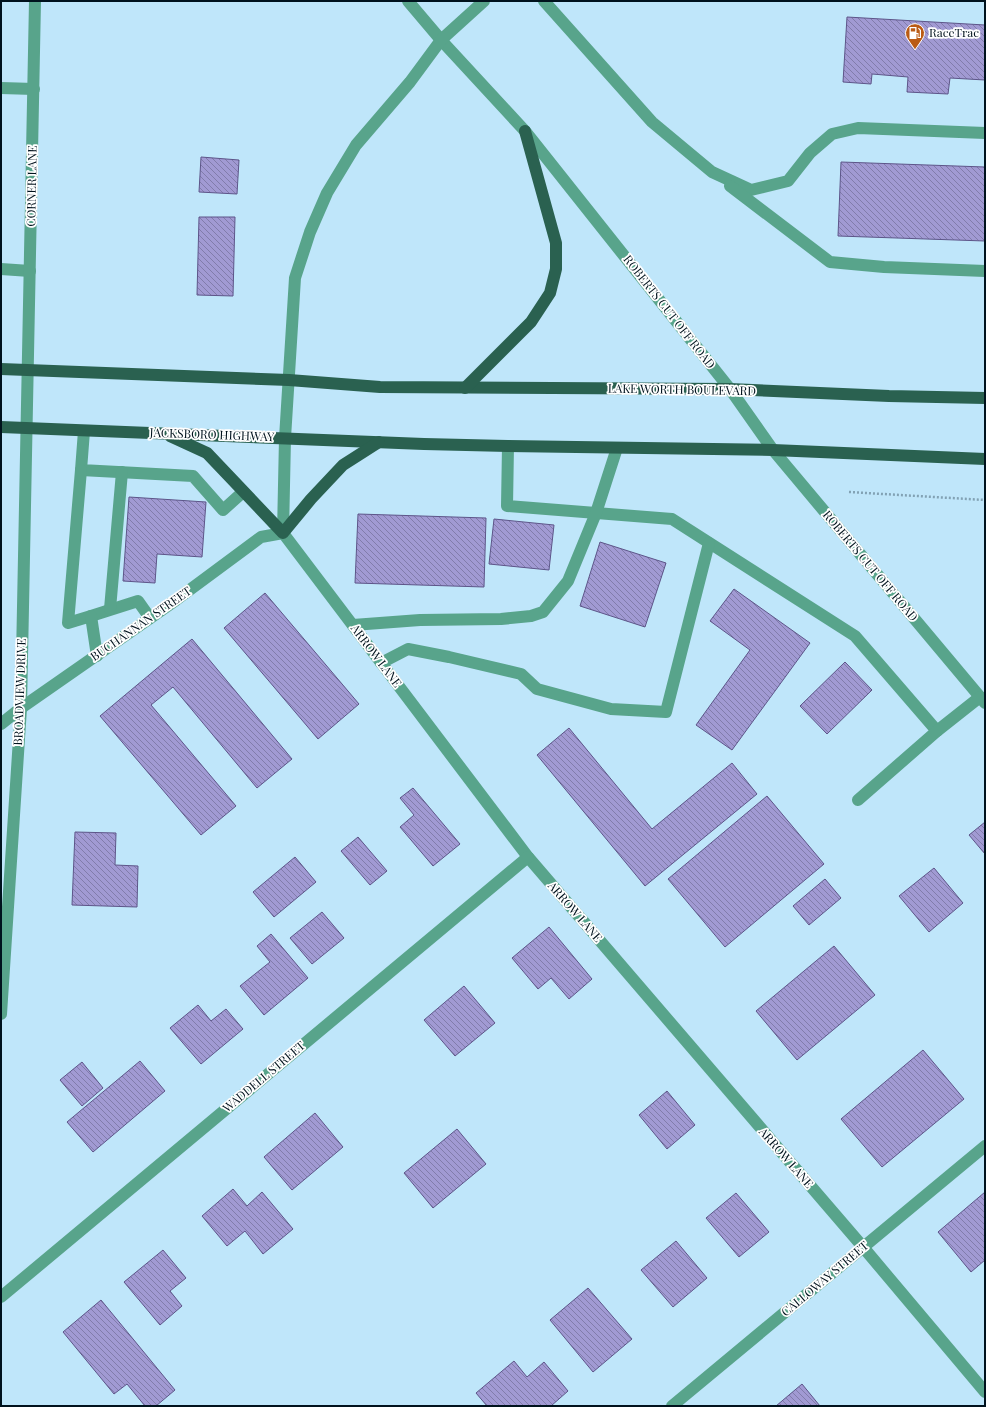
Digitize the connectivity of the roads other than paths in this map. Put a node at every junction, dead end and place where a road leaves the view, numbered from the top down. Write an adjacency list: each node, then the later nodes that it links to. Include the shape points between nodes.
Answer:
1 (35, 1): 7 (street, CORNER LANE)
2 (408, 1): 5 (street, ROBERTS CUT OFF ROAD)
3 (484, 1): 5 (street)
4 (544, 1): 10 (street, via 652,122)
5 (441, 40): 8 (street, ROBERTS CUT OFF ROAD); 16 (street, via 410,82 356,145 327,193 310,232 296,278)
6 (1, 88): 7 (street)
7 (34, 89): 12 (street, CORNER LANE)
8 (525, 131): 17 (main road, via 556,243 556,269 550,293 531,322); 18 (street, ROBERTS CUT OFF ROAD)
9 (985, 133): 10 (street, via 858,128 832,134 810,153 788,181 751,190)
10 (712, 172): 13 (street, via 830,262)
11 (1, 269): 12 (street)
12 (30, 271): 15 (street, CORNER LANE)
13 (985, 271)
14 (1, 369): 15 (main road)
15 (28, 370): 16 (main road); 21 (street, BROADVIEW DRIVE)
16 (289, 380): 17 (main road, LAKE WORTH BOULEVARD, via 380,387); 24 (street)
17 (465, 388): 18 (main road, LAKE WORTH BOULEVARD)
18 (730, 389): 19 (main road, LAKE WORTH BOULEVARD); 28 (street, ROBERTS CUT OFF ROAD)
19 (985, 398)
20 (1, 427): 21 (main road, JACKSBORO HIGHWAY)
21 (27, 428): 22 (main road, JACKSBORO HIGHWAY); 43 (street, BROADVIEW DRIVE)
22 (84, 431): 23 (main road, JACKSBORO HIGHWAY); 30 (street)
23 (164, 433): 24 (main road, JACKSBORO HIGHWAY); 32 (main road, via 207,453)
24 (285, 438): 25 (main road, JACKSBORO HIGHWAY); 34 (street)
25 (379, 442): 26 (main road, JACKSBORO HIGHWAY); 34 (main road, via 343,465)
26 (508, 446): 27 (main road); 33 (street, via 507,506)
27 (617, 448): 28 (main road); 33 (street)
28 (773, 450): 29 (main road); 42 (street, ROBERTS CUT OFF ROAD)
29 (985, 459)
30 (81, 470): 31 (street); 37 (street, via 68,623)
31 (122, 472): 32 (street, via 193,476 223,510); 36 (street)
32 (244, 492): 34 (main road)
33 (596, 513): 35 (street, via 672,519); 39 (street, via 568,581 543,612 501,619 420,620)
34 (283, 533): 38 (street, BUCHANNAN STREET, via 261,537); 39 (street, ARROW LANE)
35 (710, 543): 41 (street, via 666,712 612,709 537,690 521,674 408,649); 45 (street, via 855,636)
36 (110, 609): 37 (street); 38 (street, via 138,601)
37 (91, 616): 40 (street)
38 (150, 618): 40 (street, BUCHANNAN STREET)
39 (353, 626): 41 (street, ARROW LANE)
40 (97, 656): 43 (street, BUCHANNAN STREET)
41 (381, 663): 47 (street, ARROW LANE)
42 (982, 700): 45 (street)
43 (21, 708): 44 (street, BUCHANNAN STREET); 48 (street, BROADVIEW DRIVE)
44 (1, 724)
45 (938, 731): 46 (street)
46 (858, 800)
47 (528, 857): 50 (street, ARROW LANE); 51 (street, WADDELL STREET)
48 (1, 1014)
49 (981, 1149): 50 (street, CALLOWAY STREET)
50 (863, 1247): 52 (street, ARROW LANE); 53 (street, CALLOWAY STREET)
51 (1, 1297)
52 (985, 1392)
53 (672, 1406)

